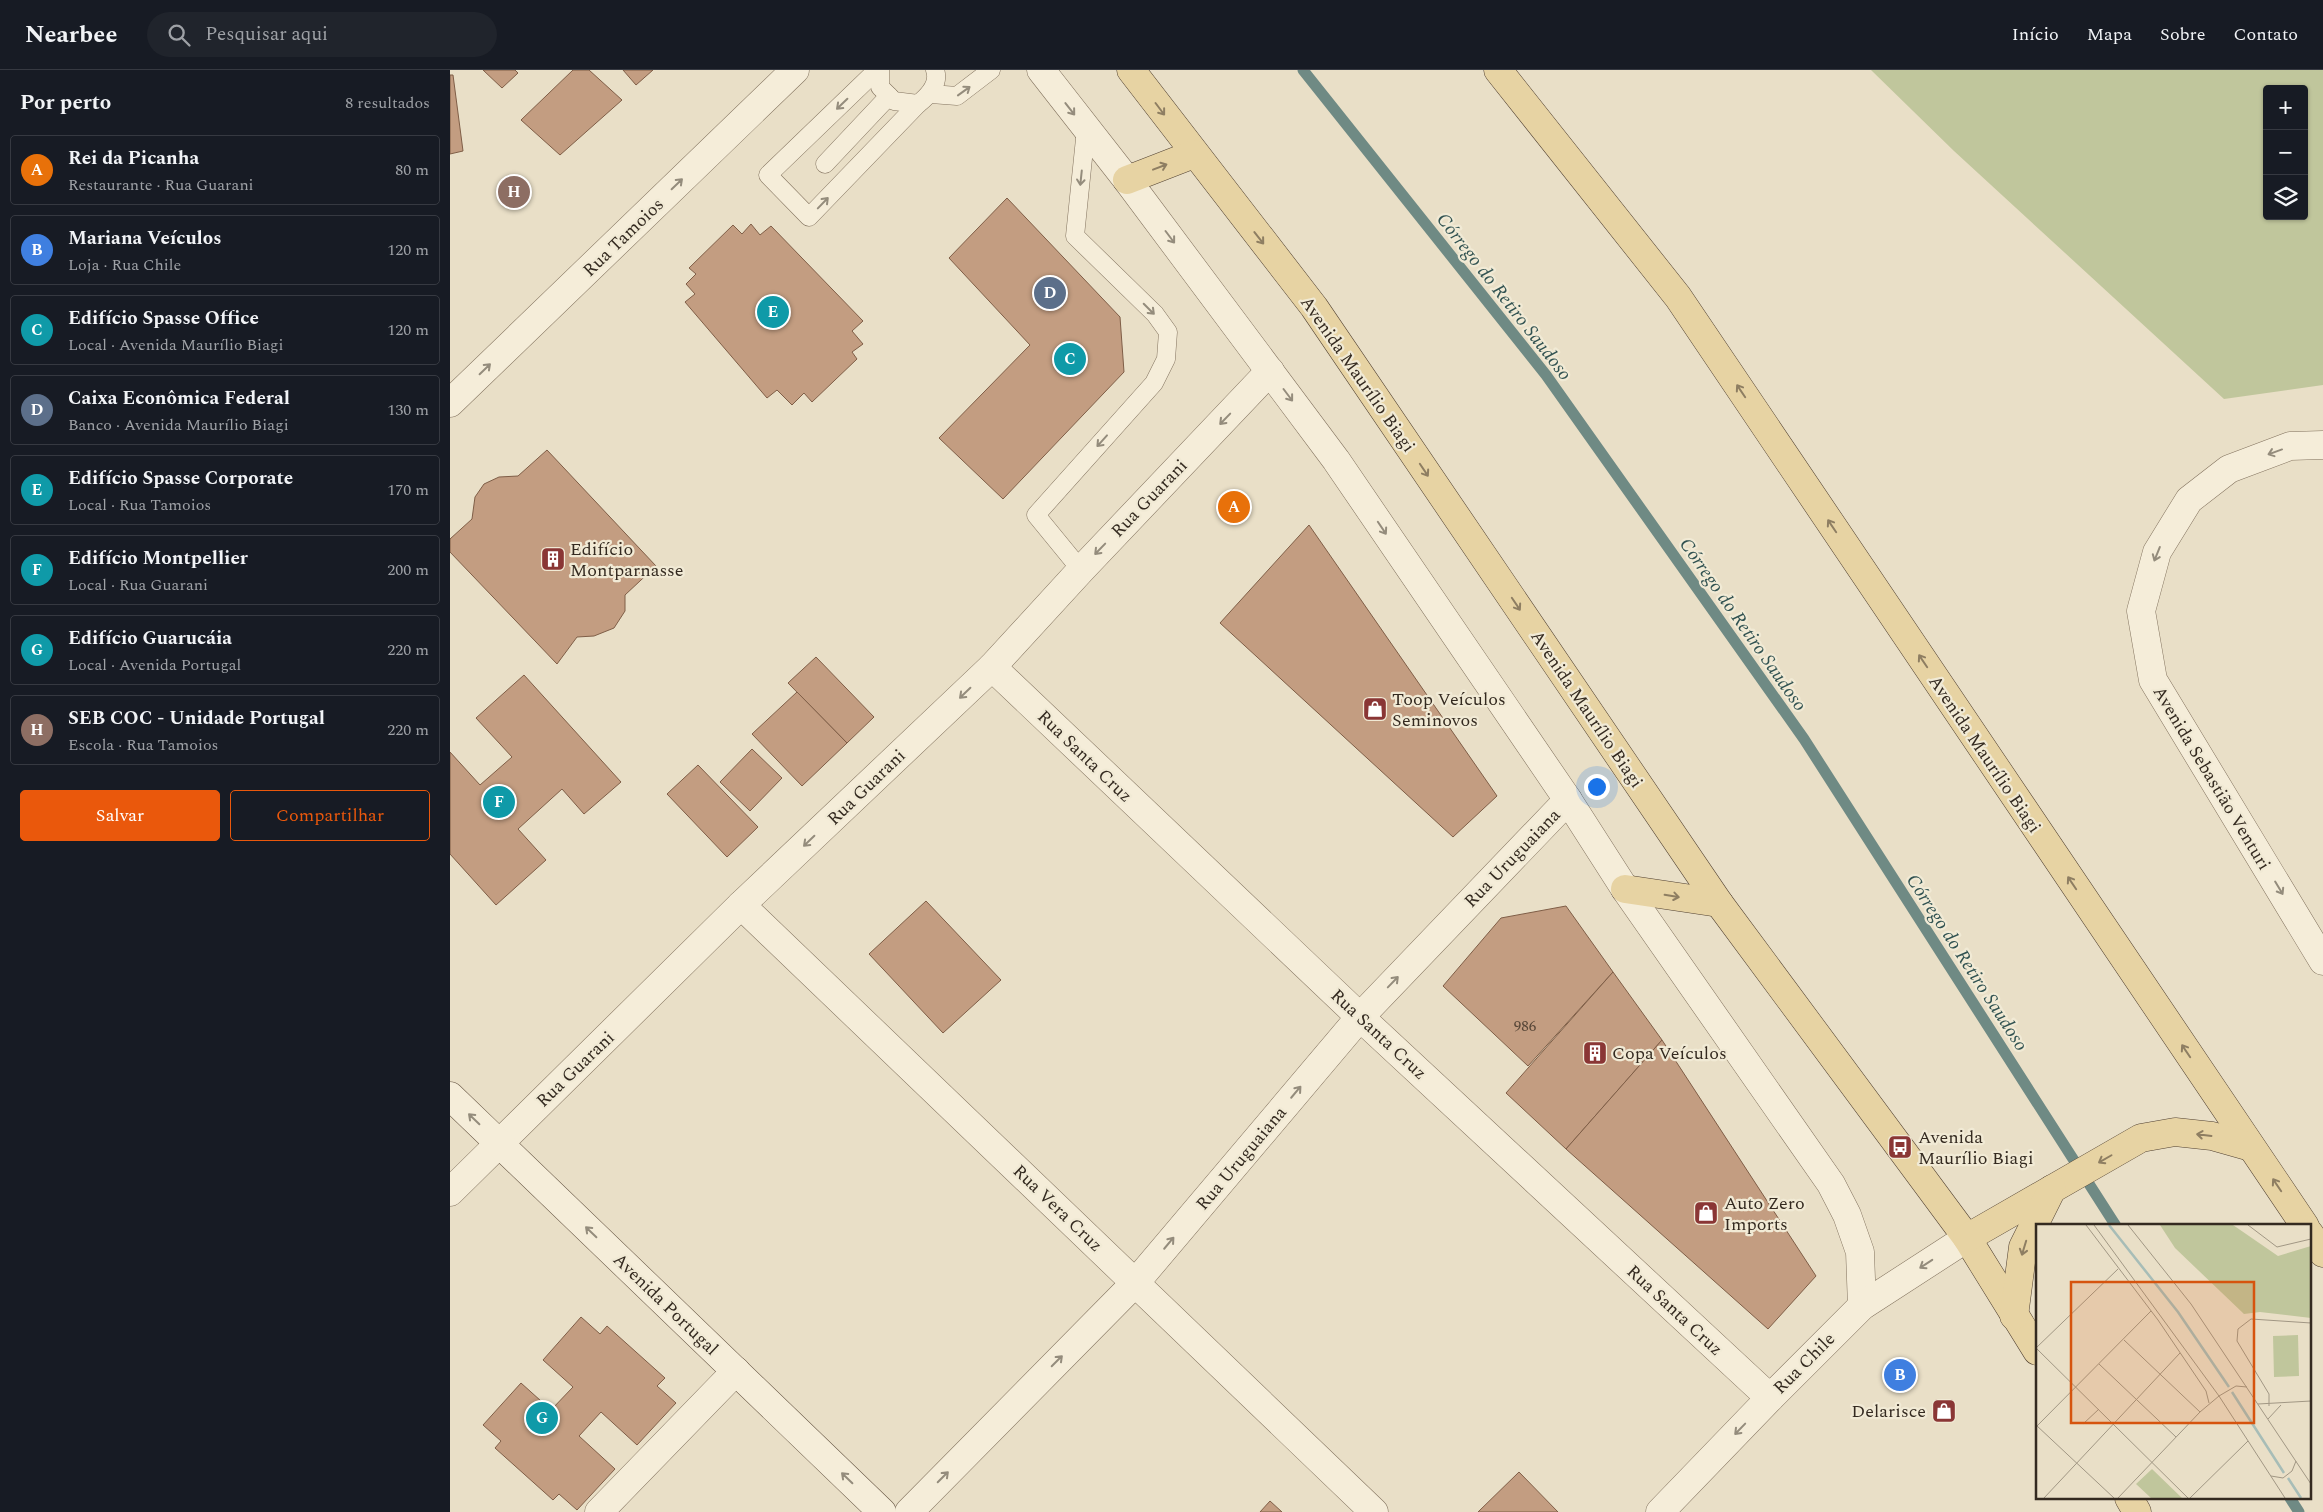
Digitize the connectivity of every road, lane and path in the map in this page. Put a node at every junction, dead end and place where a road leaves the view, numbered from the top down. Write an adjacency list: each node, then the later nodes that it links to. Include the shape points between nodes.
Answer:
1 (795, 70): 15 (street, Rua Tamoios, one-way to 1)
2 (878, 70): 8 (lane, via 880,87); 9 (lane, one-way to 9, via 768,176 809,217)
3 (935, 70): 9 (lane, via 937,75)
4 (991, 70): 9 (lane, one-way to 4, via 957,96)
5 (1040, 70): 10 (street, one-way to 10)
6 (1131, 70): 11 (main road, Avenida Maurílio Biagi, one-way to 11)
7 (1498, 70): 27 (main road, Avenida Maurílio Biagi, one-way to 7, via 1678,297)
8 (889, 96): 9 (lane, via 894,101); 12 (lane)
9 (924, 99)
10 (1086, 129): 13 (street); 17 (lane, one-way to 17, via 1075,236 1155,314 1168,332 1166,358 1154,383 1036,516)
11 (1194, 154): 13 (main road, one-way to 11); 21 (main road, Avenida Maurílio Biagi, one-way to 21, via 1314,308)
12 (826, 164)
13 (1127, 180): 14 (street, one-way to 14)
14 (1270, 371): 17 (street, Rua Guarani, one-way to 17); 19 (street, one-way to 19, via 1336,460)
15 (450, 403)
16 (2323, 445): 23 (street, Avenida Sebastião Venturi, one-way to 23, via 2290,446 2229,469 2190,500 2157,552 2141,611 2153,680)
17 (1081, 570): 18 (street, Rua Guarani)
18 (992, 667): 22 (street, Rua Guarani, one-way to 22); 24 (street, Rua Santa Cruz)
19 (1568, 800): 20 (street); 24 (street, Rua Uruguaiana, one-way to 19)
20 (1625, 889): 21 (main road, one-way to 21); 37 (street, via 1831,1184 1847,1215 1860,1252)
21 (1719, 903): 34 (main road, Avenida Maurílio Biagi)
22 (741, 905): 26 (street, Rua Guarani); 36 (street, Rua Vera Cruz)
23 (2323, 961)
24 (1360, 1017): 36 (street, Rua Uruguaiana, one-way to 24); 41 (street, Rua Santa Cruz)
25 (450, 1096): 26 (street, Avenida Portugal, one-way to 25)
26 (498, 1143): 29 (street, Rua Guarani); 40 (street, Avenida Portugal, one-way to 26)
27 (2251, 1147): 28 (main road, one-way to 28, via 2212,1136 2176,1132 2141,1138); 31 (main road, Avenida Maurílio Biagi, one-way to 27)
28 (2060, 1184): 30 (main road, one-way to 30); 34 (main road)
29 (450, 1192)
30 (2037, 1224)
31 (2304, 1224)
32 (2036, 1225): 38 (main road, one-way to 38, via 2023,1247)
33 (2310, 1234): 35 (main road)
34 (1967, 1238): 37 (street, Rua Chile, one-way to 37); 38 (main road, Avenida Maurílio Biagi)
35 (2323, 1253)
36 (1136, 1282): 45 (street, Rua Uruguaiana, one-way to 36); 46 (street, Rua Vera Cruz)
37 (1862, 1306): 41 (street, Rua Chile)
38 (2014, 1316): 39 (main road, Avenida Maurílio Biagi)
39 (2036, 1349)
40 (736, 1371): 43 (street); 44 (street, Avenida Portugal, one-way to 40)
41 (1770, 1398): 47 (street, Rua Chile, one-way to 47)
42 (2130, 1500): 48 (main road)
43 (599, 1512)
44 (882, 1512)
45 (909, 1512)
46 (1374, 1512)
47 (1660, 1512)
48 (2138, 1512)

